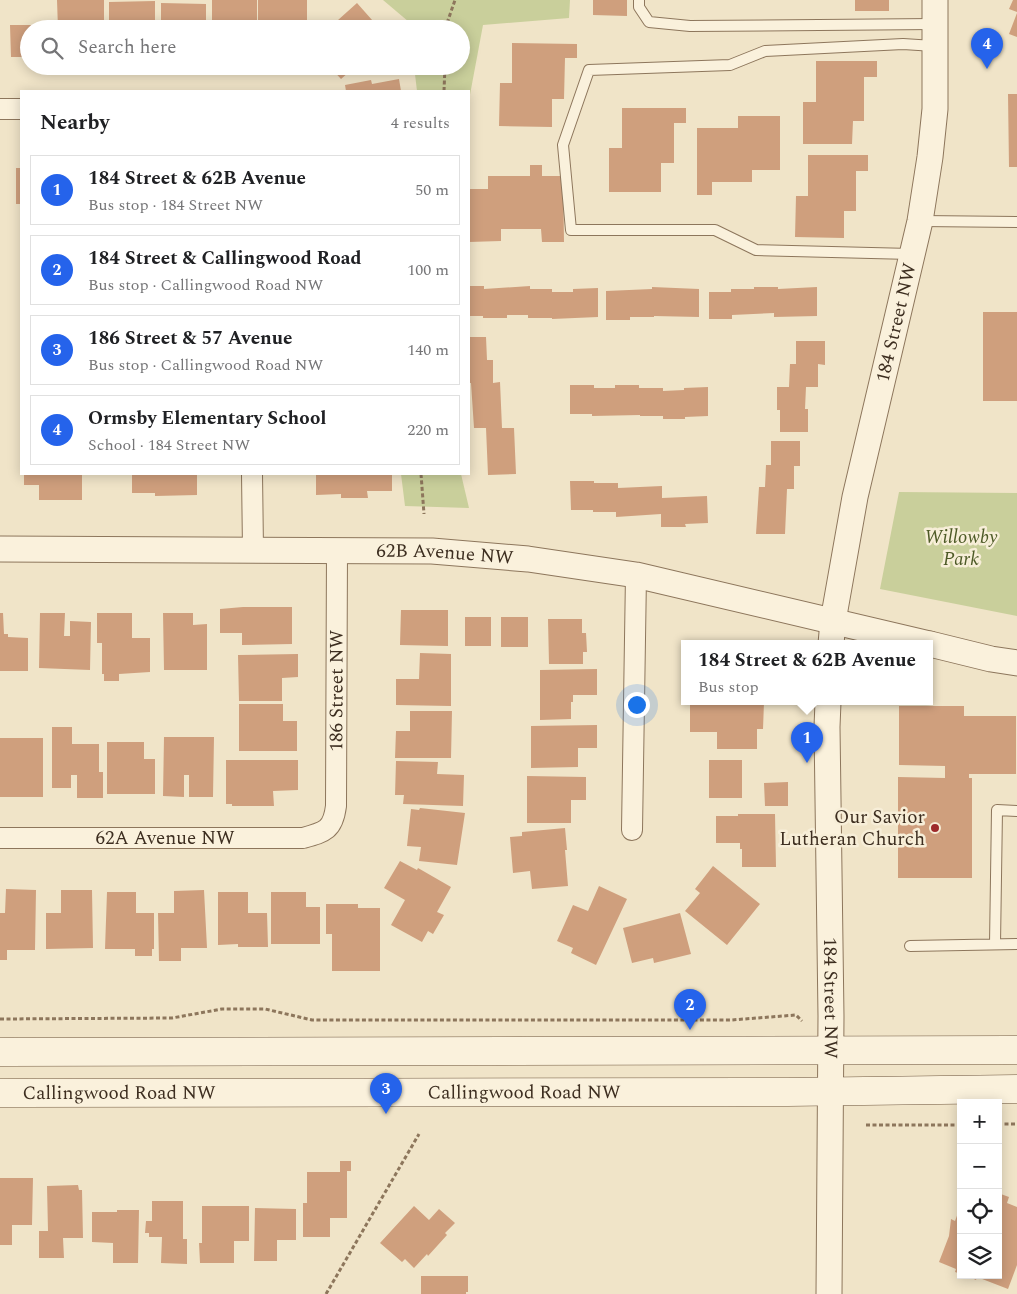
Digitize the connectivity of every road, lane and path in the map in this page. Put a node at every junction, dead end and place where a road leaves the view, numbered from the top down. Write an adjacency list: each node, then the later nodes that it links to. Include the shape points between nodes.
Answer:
1 (455, 0): 3 (path)
2 (639, 0): 4 (lane, via 639,8 649,22 690,26)
3 (448, 20)
4 (935, 23): 9 (street, 184 Street NW, via 935,109); 11 (lane, via 903,44 765,51 730,65 589,70 563,145 571,230 715,230 756,250)
5 (445, 75): 6 (path)
6 (444, 90)
7 (0, 109): 8 (street)
8 (20, 109)
9 (920, 221): 10 (lane); 11 (street, 184 Street NW)
10 (1017, 222)
11 (912, 254): 19 (street, 184 Street NW, via 856,497)
12 (252, 475): 16 (street)
13 (421, 475): 14 (path)
14 (424, 514)
15 (0, 549): 16 (street, 62B Avenue NW)
16 (253, 549): 17 (street, 62B Avenue NW)
17 (336, 550): 18 (street, 62B Avenue NW, via 432,551 520,558); 25 (street, 186 Street NW, via 336,806 334,820)
18 (636, 575): 19 (street, 62B Avenue NW); 26 (street)
19 (832, 632): 20 (street, 62B Avenue NW)
20 (897, 640)
21 (933, 645): 22 (street, 62B Avenue NW)
22 (1017, 663)
23 (828, 705): 33 (street, 184 Street NW)
24 (1017, 811): 28 (lane, via 998,810)
25 (327, 829): 27 (street, 62A Avenue NW, via 303,838)
26 (632, 830)
27 (0, 838)
28 (995, 944): 29 (lane); 30 (lane)
29 (1017, 944)
30 (910, 946)
31 (0, 1019): 32 (path, via 172,1018 222,1009 265,1009 312,1020 731,1020 796,1015)
32 (802, 1021)
33 (831, 1050): 34 (main road); 35 (main road); 37 (street, 184 Street NW)
34 (1017, 1050)
35 (0, 1052)
36 (1017, 1089): 37 (main road, Callingwood Road NW)
37 (830, 1091): 38 (main road, Callingwood Road NW); 45 (street, 184 Street NW)
38 (0, 1093)
39 (957, 1124): 42 (path)
40 (1002, 1124): 41 (path)
41 (1017, 1124)
42 (866, 1125)
43 (419, 1134): 44 (path)
44 (326, 1294)
45 (829, 1294)

